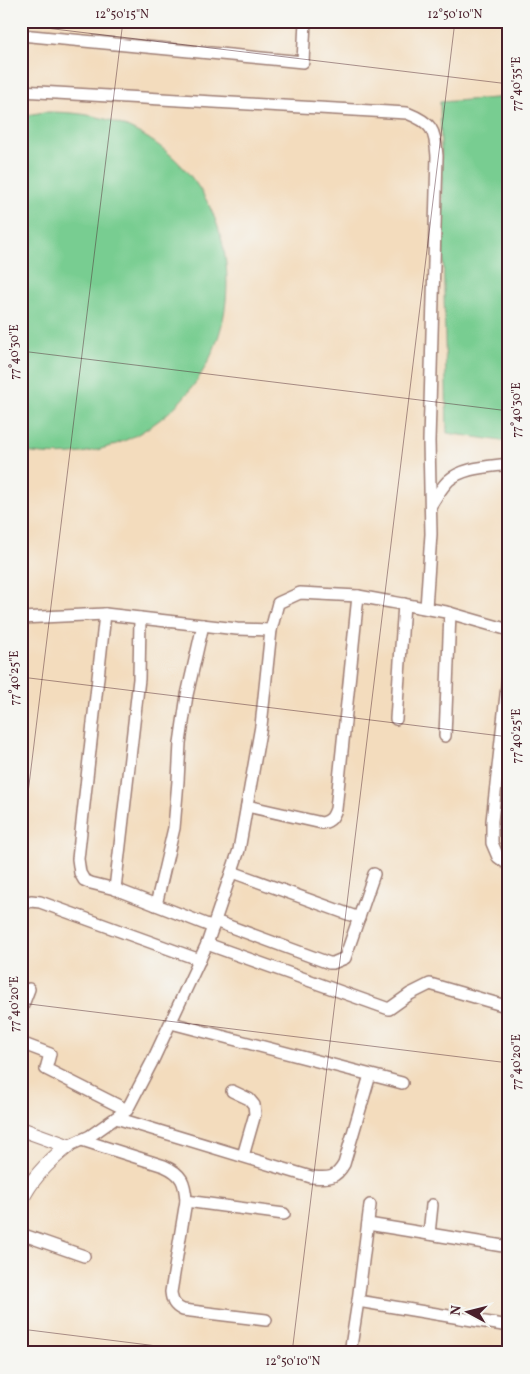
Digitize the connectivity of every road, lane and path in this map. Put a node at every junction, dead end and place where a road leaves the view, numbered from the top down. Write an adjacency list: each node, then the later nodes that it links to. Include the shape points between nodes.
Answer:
1 (306, 21): 2 (street, via 303,62)
2 (21, 35)
3 (21, 91): 5 (street, via 406,113 422,119 431,129 437,156 429,441)
4 (509, 464): 5 (street, via 464,471 454,476 446,482)
5 (432, 505): 8 (street)
6 (358, 596): 7 (street); 14 (street, via 300,593 278,604); 19 (street, via 336,809 332,819 322,822)
7 (404, 604): 8 (street); 17 (street)
8 (426, 608): 9 (street)
9 (450, 613): 15 (street); 18 (street)
10 (104, 614): 11 (street); 12 (street); 23 (street, via 78,859 84,880)
11 (21, 618)
12 (140, 618): 13 (street); 23 (street, via 139,679)
13 (203, 625): 14 (street); 25 (street, via 180,743 174,828)
14 (272, 630): 19 (street, via 261,726)
15 (509, 630)
16 (509, 668): 20 (street, via 492,821 492,843 498,857)
17 (396, 719)
18 (445, 736)
19 (247, 806): 21 (street)
20 (509, 865)
21 (232, 872): 26 (street); 27 (street)
22 (374, 874): 26 (street)
23 (115, 889): 25 (street)
24 (21, 905): 29 (street, via 40,902)
25 (156, 905): 27 (street)
26 (359, 918): 27 (street, via 345,958 333,964)
27 (214, 924): 28 (street)
28 (207, 944): 29 (street); 31 (street, via 389,1009 430,984)
29 (200, 960): 33 (street)
30 (29, 989): 32 (street)
31 (509, 1007)
32 (21, 1010)
33 (171, 1023): 35 (street); 38 (street)
34 (21, 1043): 38 (street, via 50,1054 46,1069)
35 (370, 1076): 36 (street); 43 (street, via 339,1173 328,1178 311,1177)
36 (402, 1083)
37 (232, 1091): 43 (street, via 254,1105 255,1114)
38 (127, 1110): 39 (street)
39 (116, 1118): 41 (street); 43 (street)
40 (21, 1129): 42 (street)
41 (82, 1140): 42 (street); 45 (street, via 174,1171 182,1178)
42 (68, 1146): 44 (street, via 26,1189)
43 (243, 1156)
44 (21, 1201)
45 (186, 1201): 48 (street); 55 (street, via 171,1292 174,1304 183,1310)
46 (370, 1205): 49 (street)
47 (432, 1205): 51 (street)
48 (284, 1214)
49 (368, 1224): 51 (street); 54 (street)
50 (21, 1234): 53 (street)
51 (429, 1234): 52 (street)
52 (509, 1247)
53 (84, 1256)
54 (358, 1301): 56 (street); 57 (street)
55 (266, 1320)
56 (509, 1326)
57 (350, 1353)

